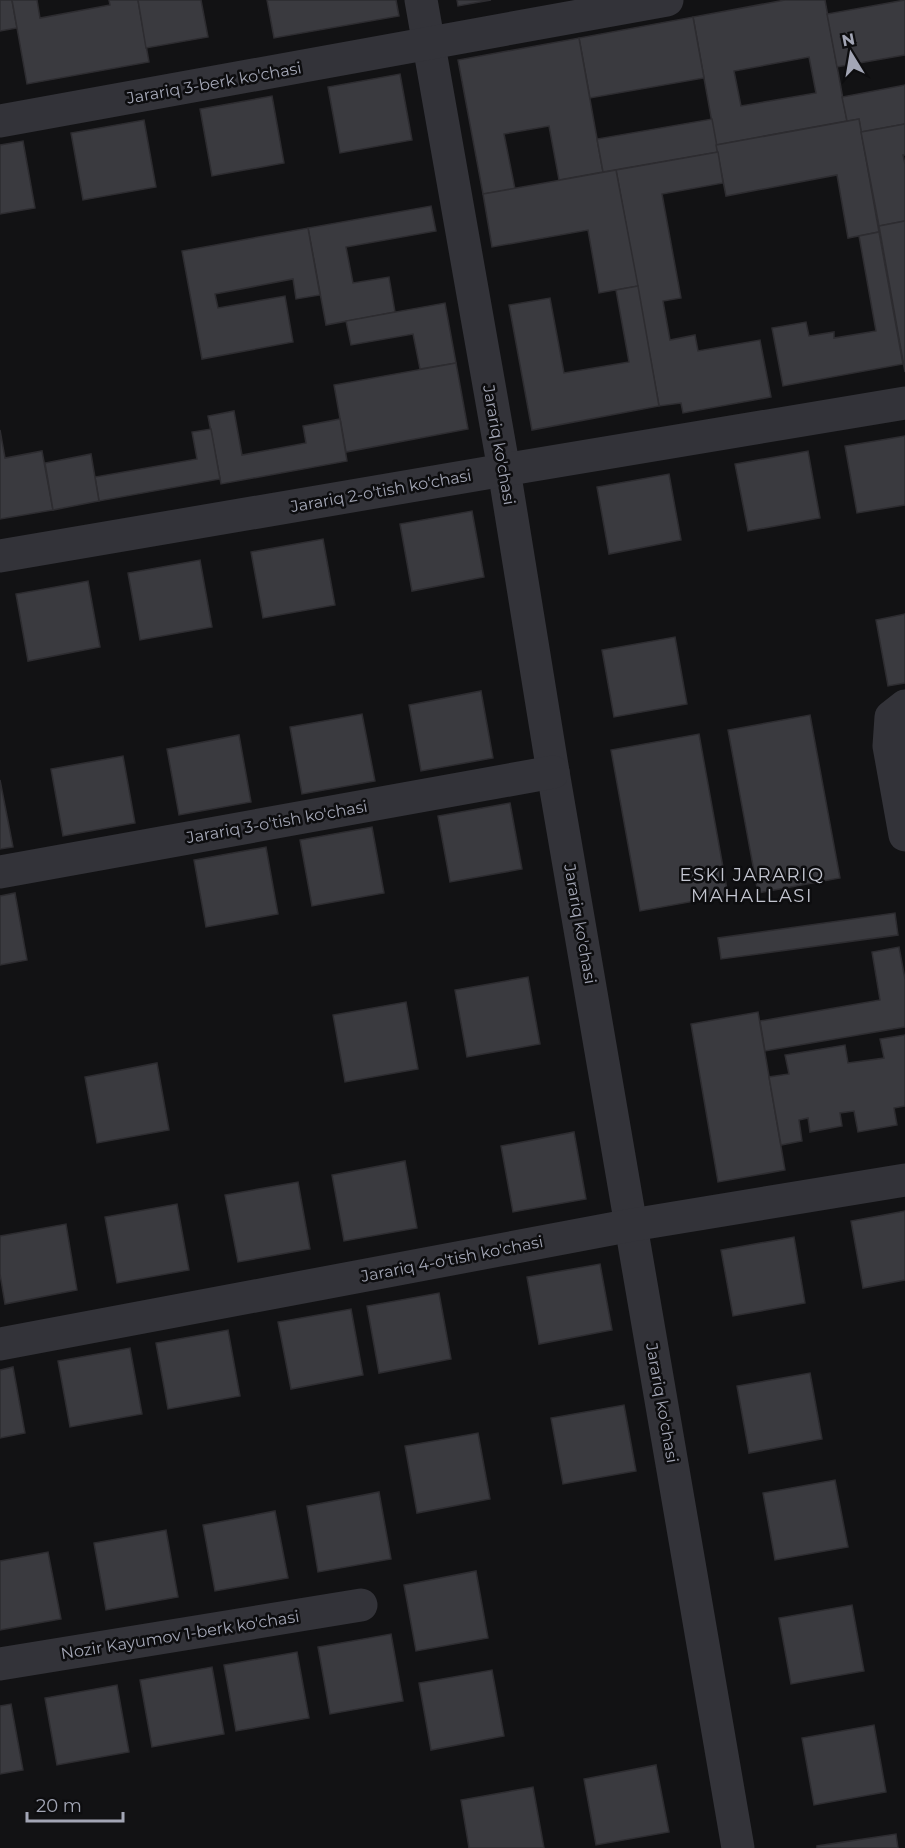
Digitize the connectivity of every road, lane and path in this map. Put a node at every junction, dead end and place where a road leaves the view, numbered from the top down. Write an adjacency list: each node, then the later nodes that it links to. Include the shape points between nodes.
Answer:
1 (421, 0): 3 (street, Jarariq ko'chasi)
2 (668, 0): 3 (street, Jarariq 3-berk ko'chasi)
3 (429, 44): 4 (street, Jarariq 3-berk ko'chasi); 6 (street, Jarariq ko'chasi)
4 (0, 121)
5 (905, 403): 6 (street, Jarariq 2-o'tish ko'chasi)
6 (504, 470): 7 (street, Jarariq 2-o'tish ko'chasi); 9 (street, Jarariq ko'chasi)
7 (0, 556)
8 (905, 706): 10 (street, via 891,717 889,746)
9 (553, 772): 11 (street, Jarariq 3-o'tish ko'chasi); 13 (street, Jarariq ko'chasi)
10 (905, 835)
11 (0, 872)
12 (905, 1180): 13 (street, Jarariq 4-o'tish ko'chasi)
13 (632, 1225): 14 (street, Jarariq 4-o'tish ko'chasi); 17 (street, Jarariq ko'chasi)
14 (0, 1344)
15 (361, 1605): 16 (street, Nozir Kayumov 1-berk ko'chasi)
16 (0, 1664)
17 (738, 1848)

